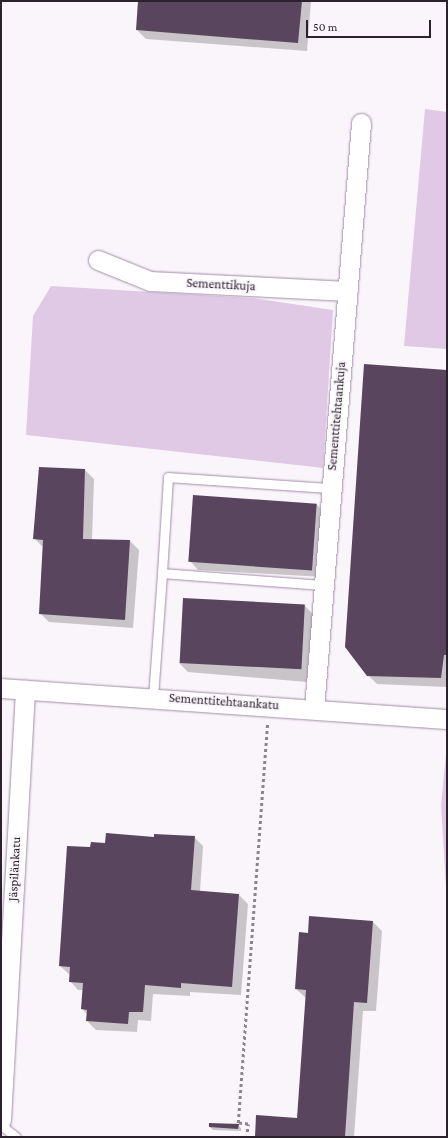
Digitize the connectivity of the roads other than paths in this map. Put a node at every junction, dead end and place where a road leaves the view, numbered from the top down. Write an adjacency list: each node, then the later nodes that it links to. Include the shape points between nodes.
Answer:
1 (361, 123): 3 (street, Sementtitehtaankuja)
2 (98, 260): 3 (street, Sementtikuja, via 150,281)
3 (348, 292): 4 (street, Sementtitehtaankuja)
4 (331, 488): 5 (lane, via 168,477); 6 (street, Sementtitehtaankuja)
5 (162, 573): 6 (lane); 9 (lane)
6 (322, 585): 10 (street, Sementtitehtaankuja)
7 (1, 688): 8 (street, Sementtitehtaankatu)
8 (24, 690): 9 (street, Sementtitehtaankatu); 12 (street, Jäspilänkatu)
9 (153, 697): 10 (street, Sementtitehtaankatu)
10 (314, 709): 11 (street, Sementtitehtaankatu)
11 (447, 719)
12 (1, 1120)
13 (1, 1125): 14 (lane)
14 (16, 1137)

